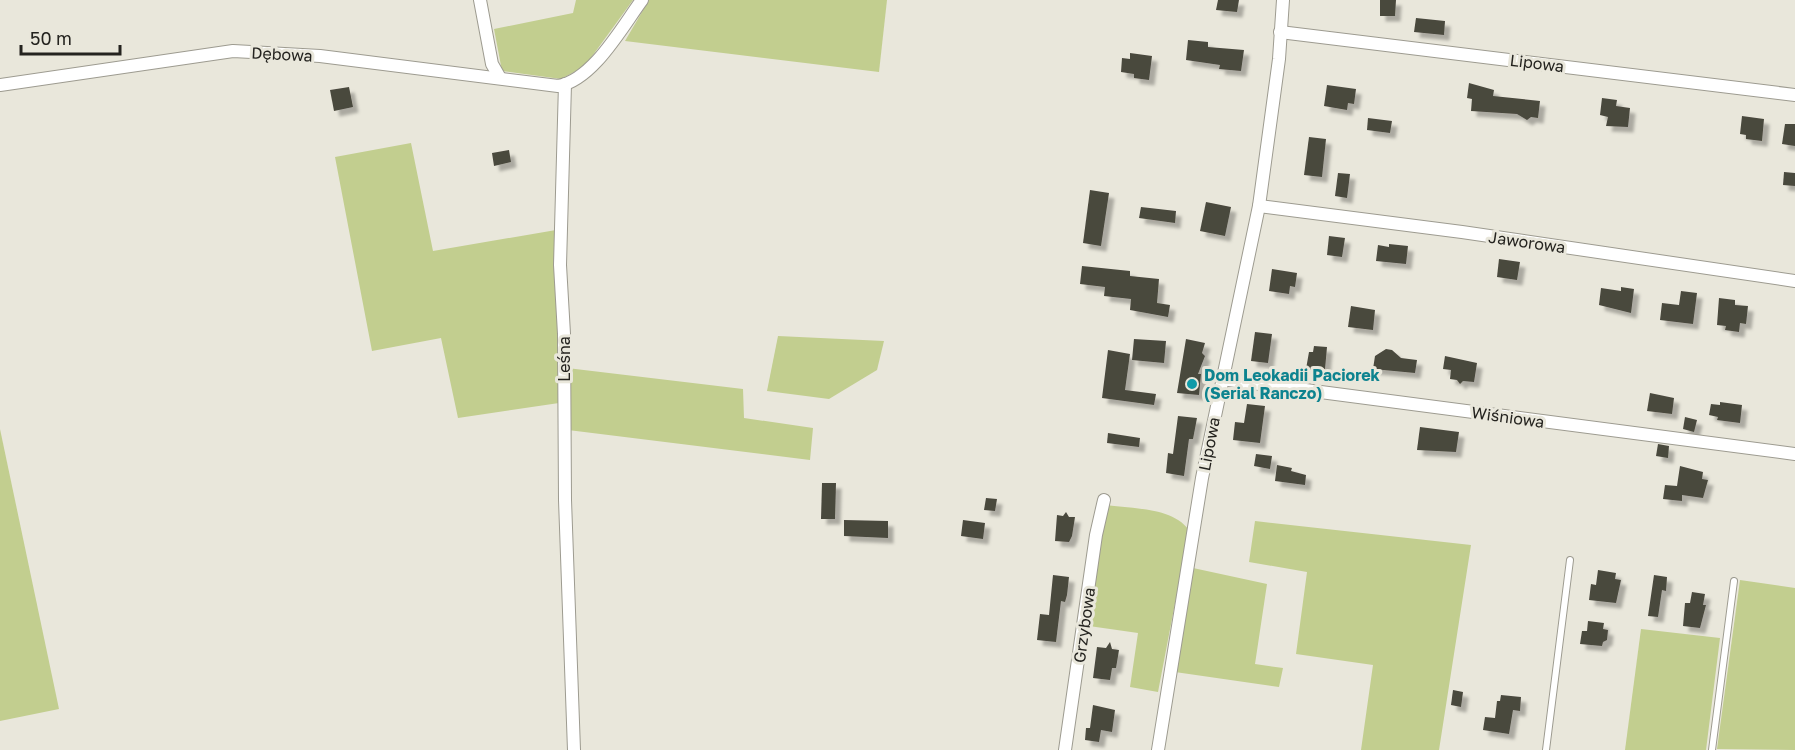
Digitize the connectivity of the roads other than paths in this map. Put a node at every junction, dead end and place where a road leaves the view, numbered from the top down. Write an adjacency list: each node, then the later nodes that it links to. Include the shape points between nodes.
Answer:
1 (480, 0): 5 (street, via 492,64)
2 (642, 0): 6 (street, via 593,65)
3 (1283, 0): 4 (street, Lipowa)
4 (1280, 32): 8 (street, Lipowa); 9 (street, Lipowa)
5 (501, 78): 6 (street, Dębowa, via 551,86); 7 (street, Dębowa, via 320,56 233,51)
6 (565, 84): 16 (street, Leśna, via 560,265)
7 (0, 85)
8 (1795, 95)
9 (1258, 206): 10 (street, Jaworowa); 11 (street, Lipowa)
10 (1795, 281)
11 (1221, 379): 12 (street, Wiśniowa); 18 (street, Lipowa)
12 (1795, 454)
13 (1104, 500): 17 (street, Grzybowa)
14 (1570, 560): 19 (lane)
15 (1734, 581): 20 (lane)
16 (574, 750)
17 (1065, 750)
18 (1158, 750)
19 (1546, 750)
20 (1712, 750)

